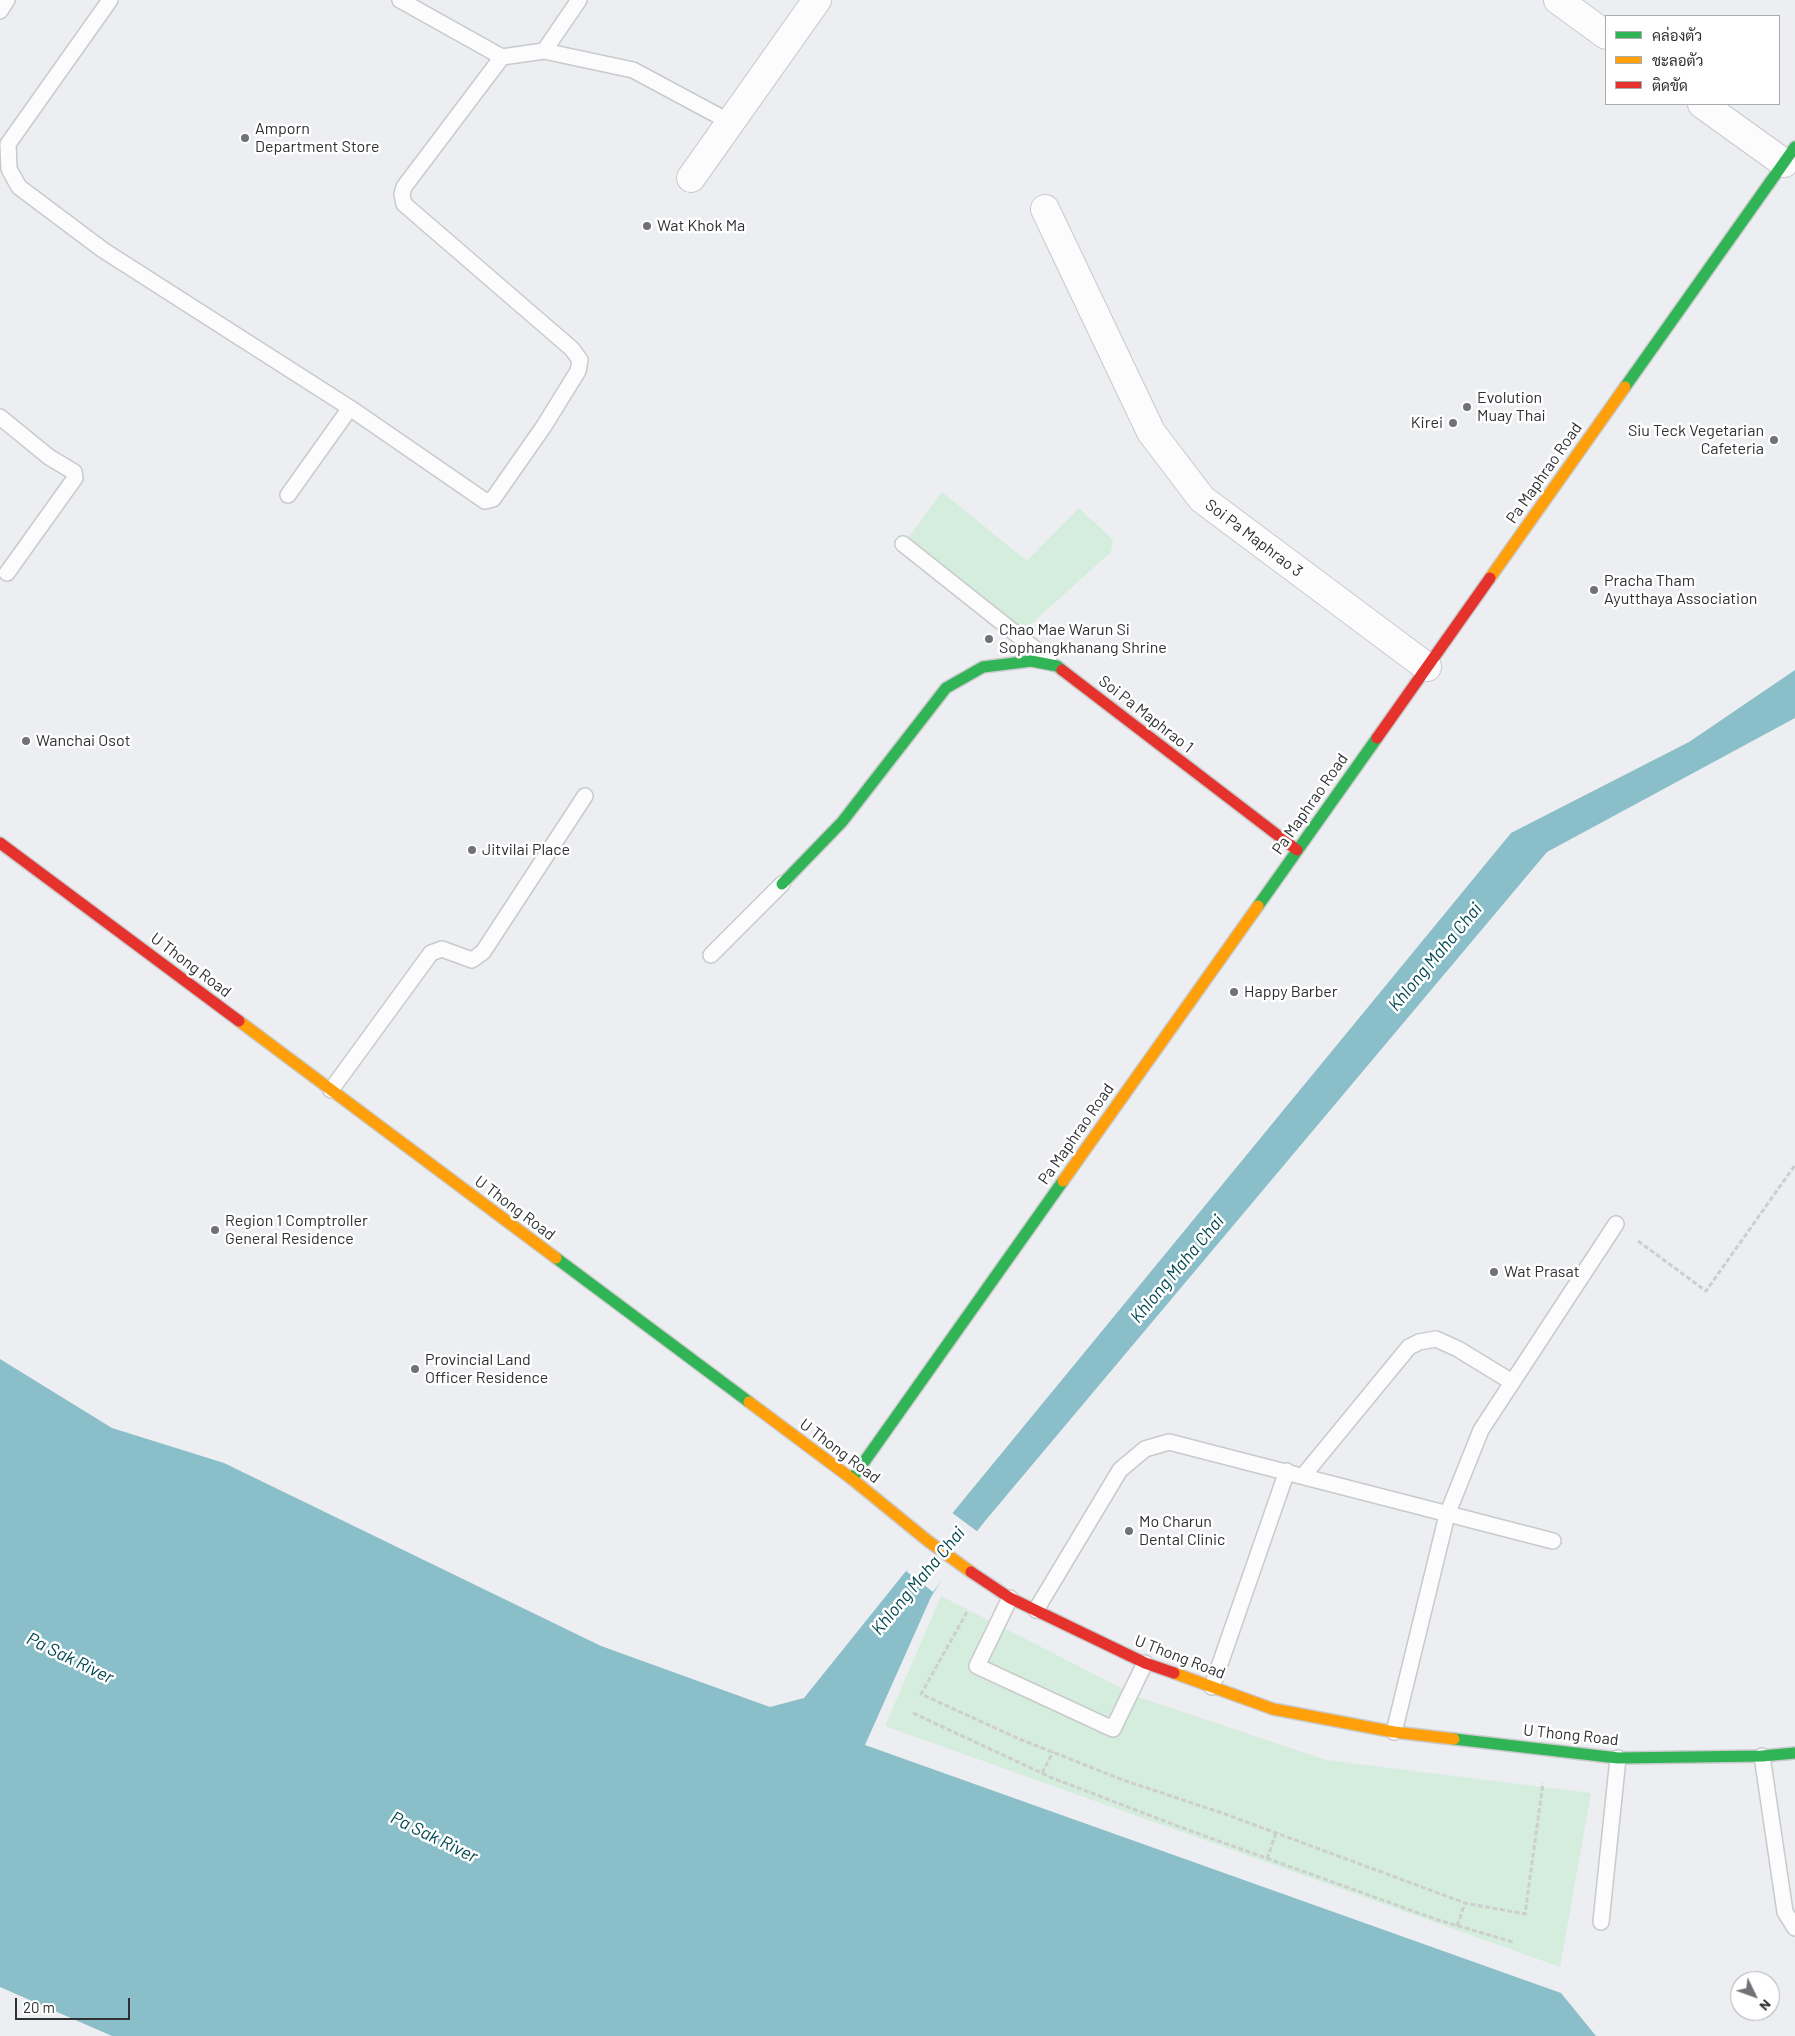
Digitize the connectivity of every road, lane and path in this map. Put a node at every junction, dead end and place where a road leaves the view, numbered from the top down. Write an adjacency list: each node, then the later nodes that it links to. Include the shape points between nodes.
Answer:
1 (7, 0): 7 (lane)
2 (110, 0): 16 (lane, via 8,144 9,169 19,187 103,250)
3 (400, 0): 10 (lane)
4 (579, 0): 9 (lane)
5 (817, 0): 12 (street)
6 (1558, 0): 8 (street)
7 (0, 10)
8 (1605, 34)
9 (544, 51): 10 (lane); 12 (lane, via 633,70)
10 (502, 57): 16 (lane, via 404,187 404,204 572,349 580,360 578,372 493,499 485,501)
11 (1704, 105): 13 (street)
12 (730, 122): 14 (street)
13 (1789, 155): 22 (street, Pa Maphrao Road)
14 (691, 178)
15 (1044, 209): 22 (street, Soi Pa Maphrao 3, via 1151,432 1202,499)
16 (350, 408): 18 (lane)
17 (0, 417): 20 (lane, via 49,457 74,472 75,478)
18 (288, 494)
19 (903, 544): 21 (lane)
20 (6, 573)
21 (1058, 666): 25 (street, Soi Pa Maphrao 1); 26 (street, Soi Pa Maphrao 1, via 1031,661 983,668 946,688 842,822)
22 (1427, 667): 25 (street, Pa Maphrao Road)
23 (585, 796): 28 (lane, via 483,952 472,960 442,949 431,953)
24 (0, 843): 28 (street, U Thong Road)
25 (1297, 850): 34 (street, Pa Maphrao Road)
26 (782, 884): 27 (lane)
27 (711, 954)
28 (331, 1090): 34 (street, U Thong Road)
29 (1795, 1165): 30 (path, via 1706,1291)
30 (1616, 1224): 31 (lane)
31 (1512, 1382): 33 (lane, via 1436,1339 1410,1346); 35 (lane, via 1481,1430)
32 (1287, 1471): 33 (lane); 39 (lane, via 1169,1442 1145,1449 1120,1470); 41 (lane)
33 (1303, 1476): 35 (lane)
34 (852, 1479): 37 (street, U Thong Road)
35 (1448, 1515): 36 (lane); 43 (lane)
36 (1553, 1541)
37 (984, 1582): 38 (street, U Thong Road); 45 (path, via 921,1694)
38 (1010, 1598): 39 (street, U Thong Road); 40 (lane, via 977,1666 1113,1729)
39 (1036, 1610): 40 (street, U Thong Road)
40 (1145, 1663): 41 (street, U Thong Road)
41 (1212, 1687): 43 (street, U Thong Road, via 1273,1709)
42 (913, 1713): 49 (path)
43 (1394, 1732): 44 (street, U Thong Road)
44 (1547, 1750): 48 (street, U Thong Road); 52 (path, via 1525,1914)
45 (1053, 1752): 49 (path); 50 (path, via 1122,1780)
46 (1795, 1753): 47 (street, U Thong Road)
47 (1762, 1756): 48 (street, U Thong Road); 55 (lane, via 1785,1912)
48 (1618, 1758): 53 (lane)
49 (1042, 1773): 51 (path)
50 (1276, 1833): 51 (path); 52 (path)
51 (1267, 1859): 54 (path)
52 (1465, 1903): 54 (path)
53 (1601, 1922)
54 (1457, 1926): 56 (path)
55 (1795, 1928)
56 (1513, 1942)

